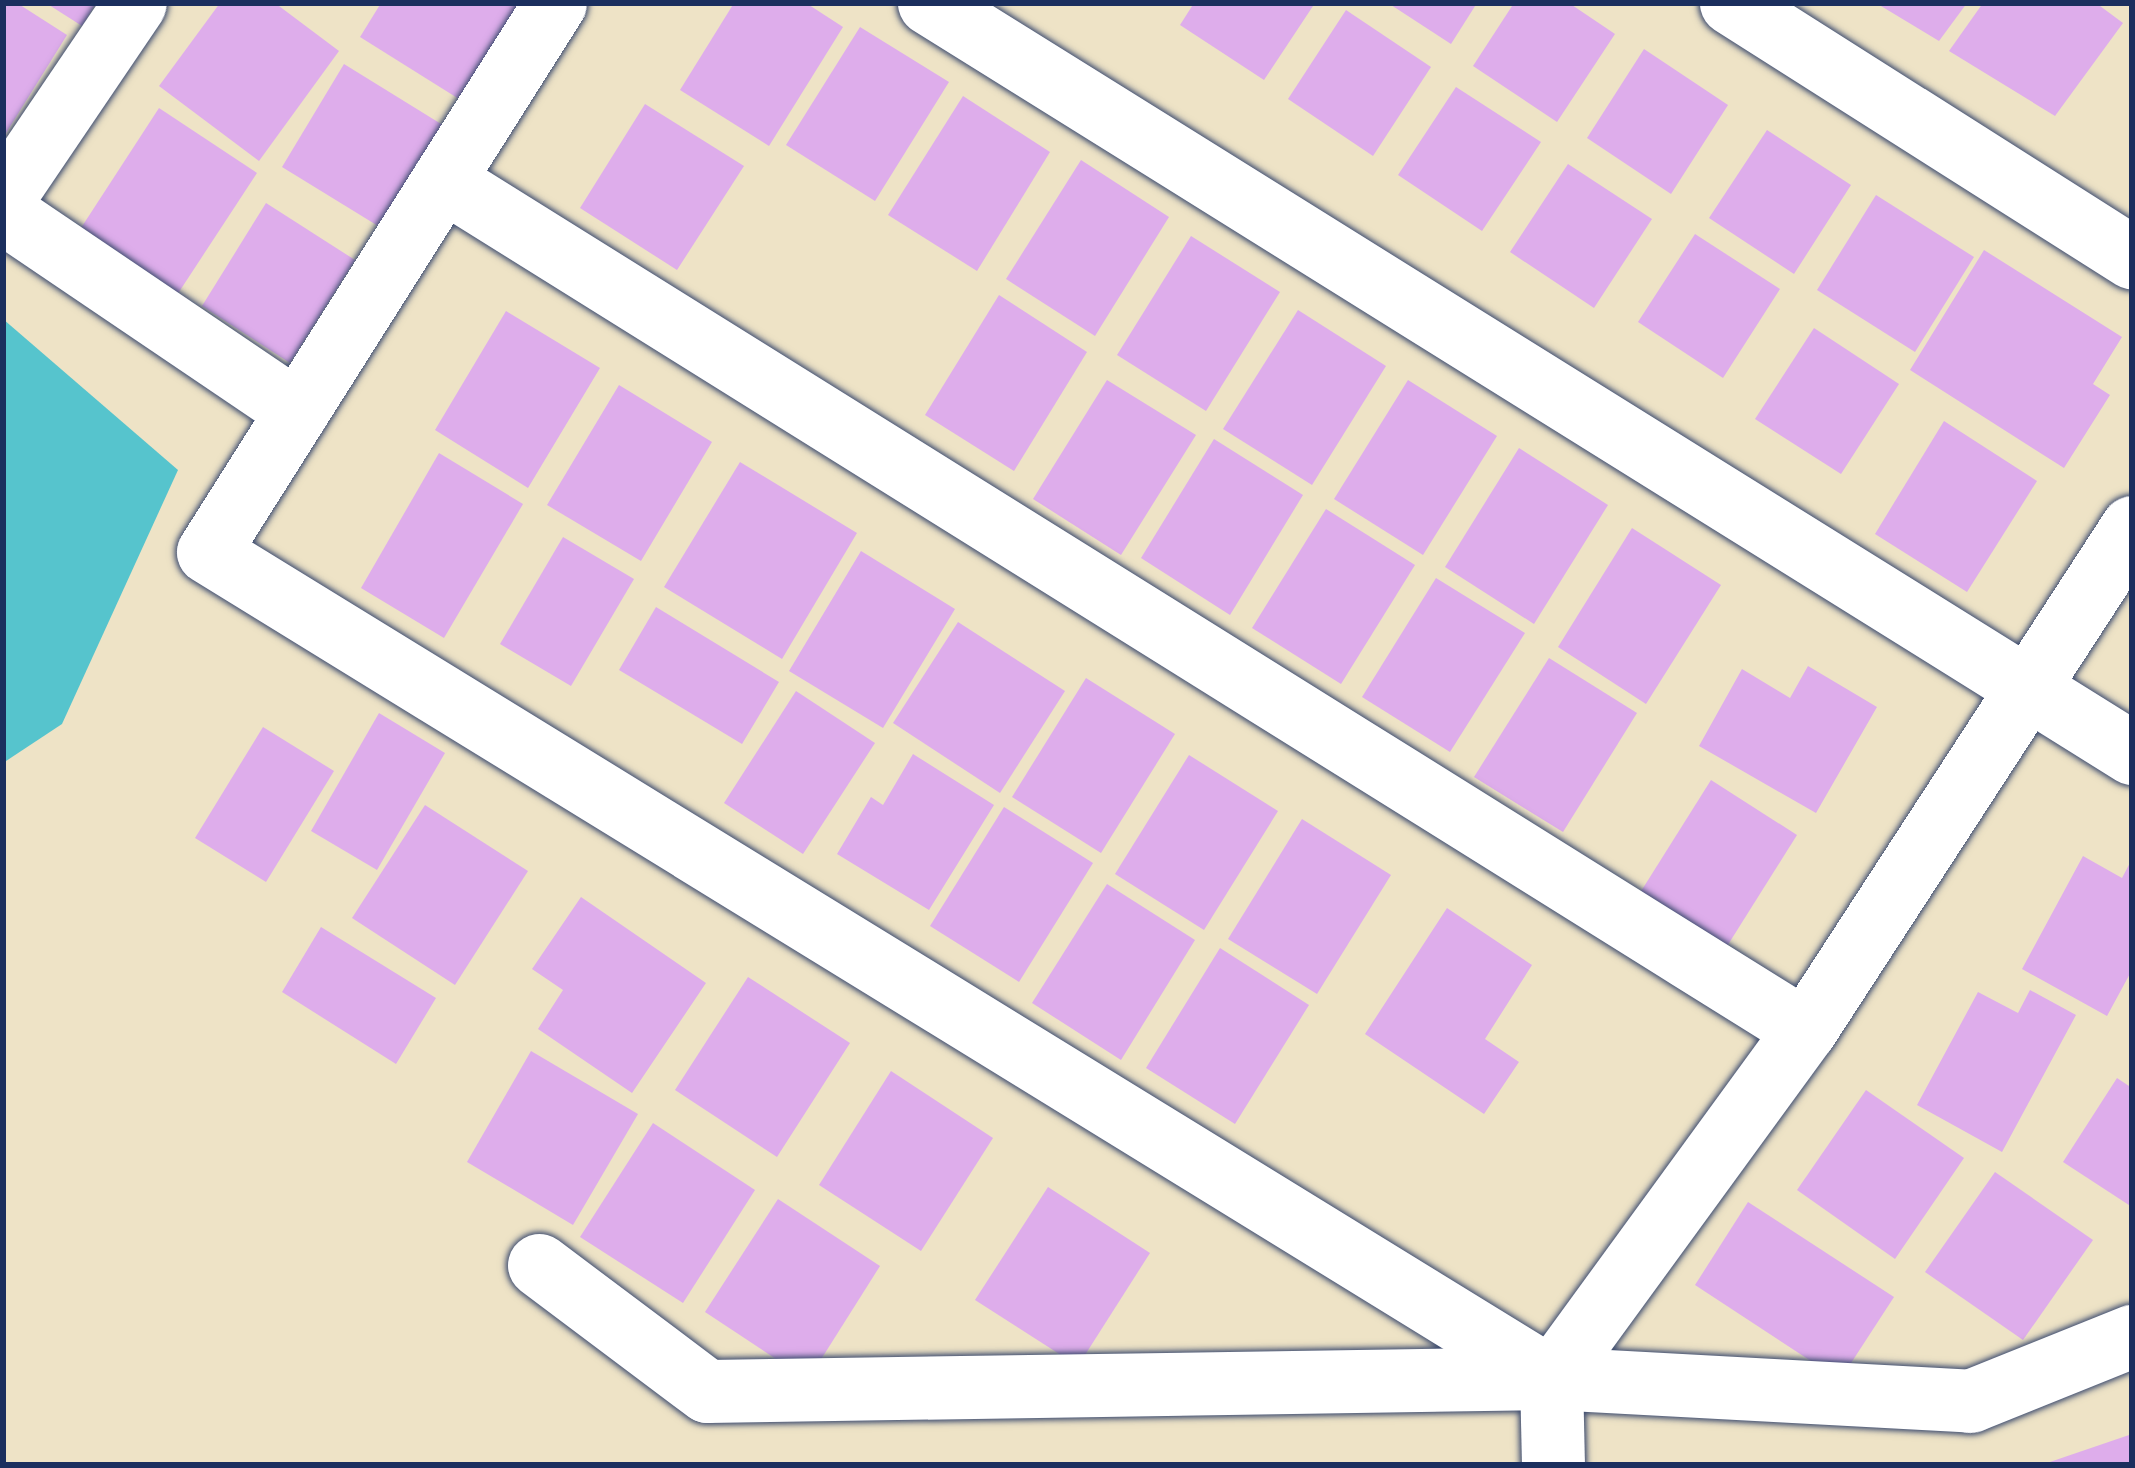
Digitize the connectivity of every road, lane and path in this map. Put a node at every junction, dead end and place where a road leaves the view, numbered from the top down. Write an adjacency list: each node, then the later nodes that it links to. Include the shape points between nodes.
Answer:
1 (135, 3): 6 (street)
2 (555, 3): 5 (street)
3 (929, 3): 11 (street)
4 (1731, 3): 8 (street)
5 (443, 180): 9 (street); 13 (street)
6 (3, 198)
7 (3, 212): 9 (street)
8 (2132, 257)
9 (297, 411): 16 (street, via 208,552)
10 (2132, 527): 11 (street)
11 (2029, 686): 12 (street); 13 (street)
12 (2132, 754)
13 (1805, 1030): 16 (street)
14 (538, 1265): 16 (street, via 707,1390)
15 (2132, 1336): 16 (street, via 1970,1401)
16 (1551, 1378): 17 (street)
17 (1553, 1465)

